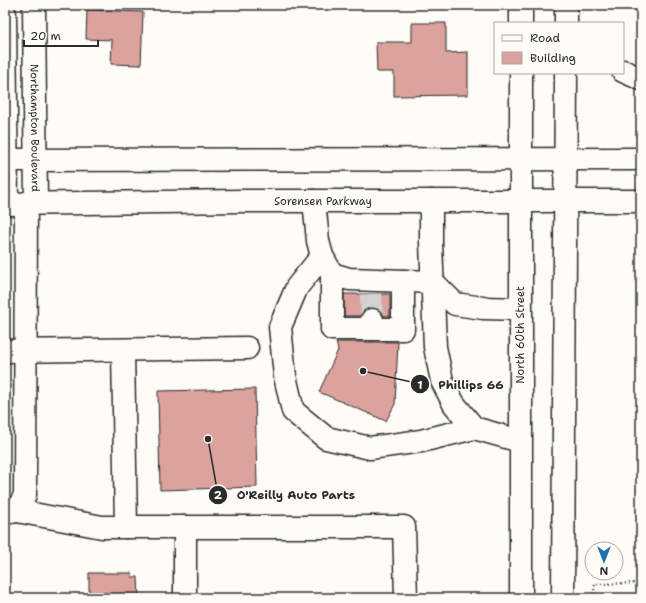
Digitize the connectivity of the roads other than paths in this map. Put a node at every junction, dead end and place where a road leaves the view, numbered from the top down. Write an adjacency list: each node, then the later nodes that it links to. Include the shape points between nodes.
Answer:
1 (34, 5): 15 (main road, Northampton Boulevard)
2 (521, 5): 5 (main road)
3 (566, 5): 6 (main road)
4 (5, 14): 14 (main road)
5 (521, 22)
6 (566, 22)
7 (624, 71): 10 (main road)
8 (521, 74): 11 (main road, North 60th Street)
9 (566, 74): 12 (main road)
10 (641, 78)
11 (521, 159): 12 (main road); 15 (main road); 18 (main road, North 60th Street)
12 (566, 159): 13 (main road); 19 (main road)
13 (641, 159)
14 (6, 160): 15 (main road); 21 (main road)
15 (36, 160): 21 (main road, Northampton Boulevard)
16 (314, 201): 17 (main road, Sorensen Parkway); 21 (main road, Sorensen Parkway); 22 (main road, via 318,241)
17 (430, 201): 18 (main road, Sorensen Parkway); 24 (main road)
18 (520, 201): 19 (main road, Sorensen Parkway); 25 (main road, North 60th Street)
19 (566, 201): 20 (main road, Sorensen Parkway); 37 (main road)
20 (641, 201)
21 (18, 204): 28 (main road)
22 (327, 265): 23 (main road, via 349,279 371,287); 23 (main road, via 332,328 372,325 403,329); 29 (main road, via 297,287 280,327 285,376 293,411 326,438 370,448 421,441)
23 (404, 282): 24 (main road)
24 (433, 282): 25 (main road, via 455,304); 29 (main road, via 435,347 442,381 454,404)
25 (520, 309): 30 (main road, North 60th Street)
26 (247, 348): 27 (main road)
27 (123, 350): 28 (main road); 32 (main road)
28 (15, 351): 31 (main road, via 25,495)
29 (474, 428): 30 (main road)
30 (520, 441): 36 (main road, North 60th Street)
31 (11, 512): 32 (main road, via 102,528)
32 (126, 528): 33 (main road)
33 (185, 528): 34 (main road); 35 (main road, via 404,527)
34 (185, 598)
35 (406, 598)
36 (521, 598)
37 (563, 598)

